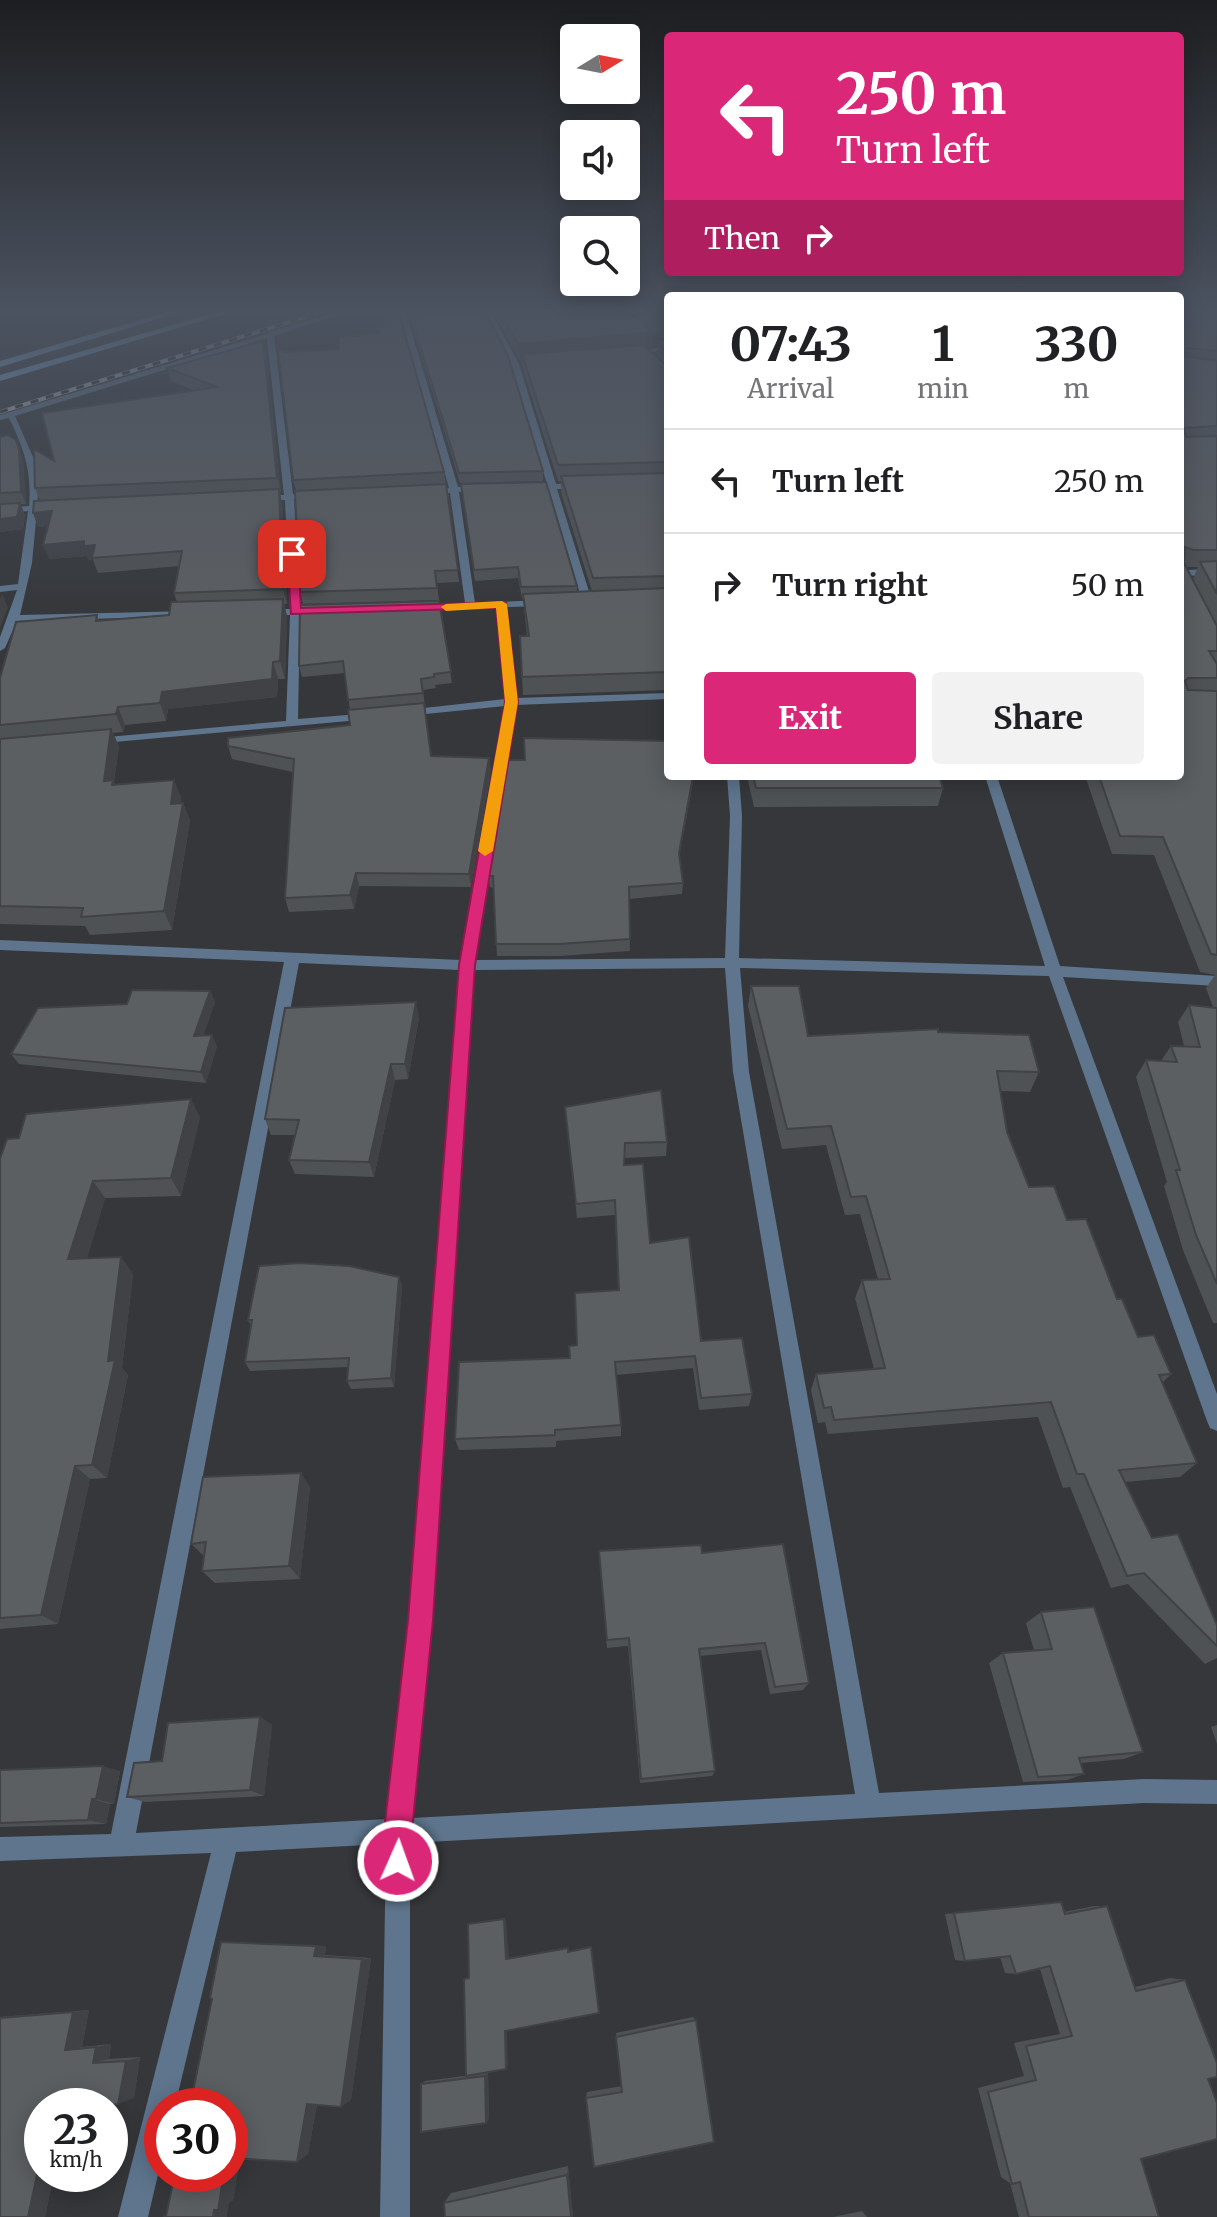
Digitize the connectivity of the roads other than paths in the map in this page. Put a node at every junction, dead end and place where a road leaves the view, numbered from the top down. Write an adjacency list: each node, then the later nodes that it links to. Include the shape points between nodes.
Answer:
1 (16, 413): 5 (street)
2 (279, 413): 14 (street)
3 (432, 413): 11 (street)
4 (530, 413): 7 (street)
5 (11, 415): 6 (street); 17 (street, via 34,467)
6 (0, 418)
7 (551, 486): 8 (street); 10 (street); 25 (street)
8 (591, 486)
9 (496, 488): 11 (street)
10 (510, 488)
11 (454, 489): 12 (street); 30 (street)
12 (413, 493)
13 (320, 496): 14 (street)
14 (289, 497): 15 (street); 33 (street)
15 (245, 498)
16 (64, 506): 17 (street)
17 (33, 507): 18 (street); 22 (street)
18 (0, 511)
19 (1184, 572): 20 (street)
20 (1217, 572)
21 (1184, 578): 23 (street)
22 (23, 586): 24 (street); 36 (street)
23 (1189, 587)
24 (0, 589)
25 (587, 601): 26 (street); 28 (street)
26 (601, 601)
27 (559, 602): 29 (street)
28 (573, 602)
29 (502, 604): 30 (street); 39 (street)
30 (471, 607): 31 (street)
31 (412, 608)
32 (339, 610): 33 (street)
33 (295, 612): 34 (street); 42 (street)
34 (248, 613)
35 (201, 614): 36 (street)
36 (14, 618): 37 (street)
37 (0, 648)
38 (664, 696): 39 (street)
39 (511, 702): 40 (street); 49 (street)
40 (394, 714)
41 (379, 715): 42 (street)
42 (292, 724): 43 (street)
43 (77, 744)
44 (733, 780): 48 (street)
45 (992, 780): 50 (street)
46 (0, 945): 47 (street)
47 (292, 960): 49 (street); 57 (street)
48 (732, 963): 49 (street); 50 (street); 54 (street, via 741,1072)
49 (467, 965): 55 (street, via 420,1620)
50 (1054, 971): 51 (street); 52 (street)
51 (1217, 981)
52 (1217, 1421)
53 (1217, 1792): 54 (street)
54 (869, 1806): 55 (street)
55 (398, 1831): 56 (street); 60 (street)
56 (227, 1840): 57 (street); 59 (street)
57 (121, 1846): 58 (street)
58 (0, 1849)
59 (133, 2217)
60 (395, 2217)

